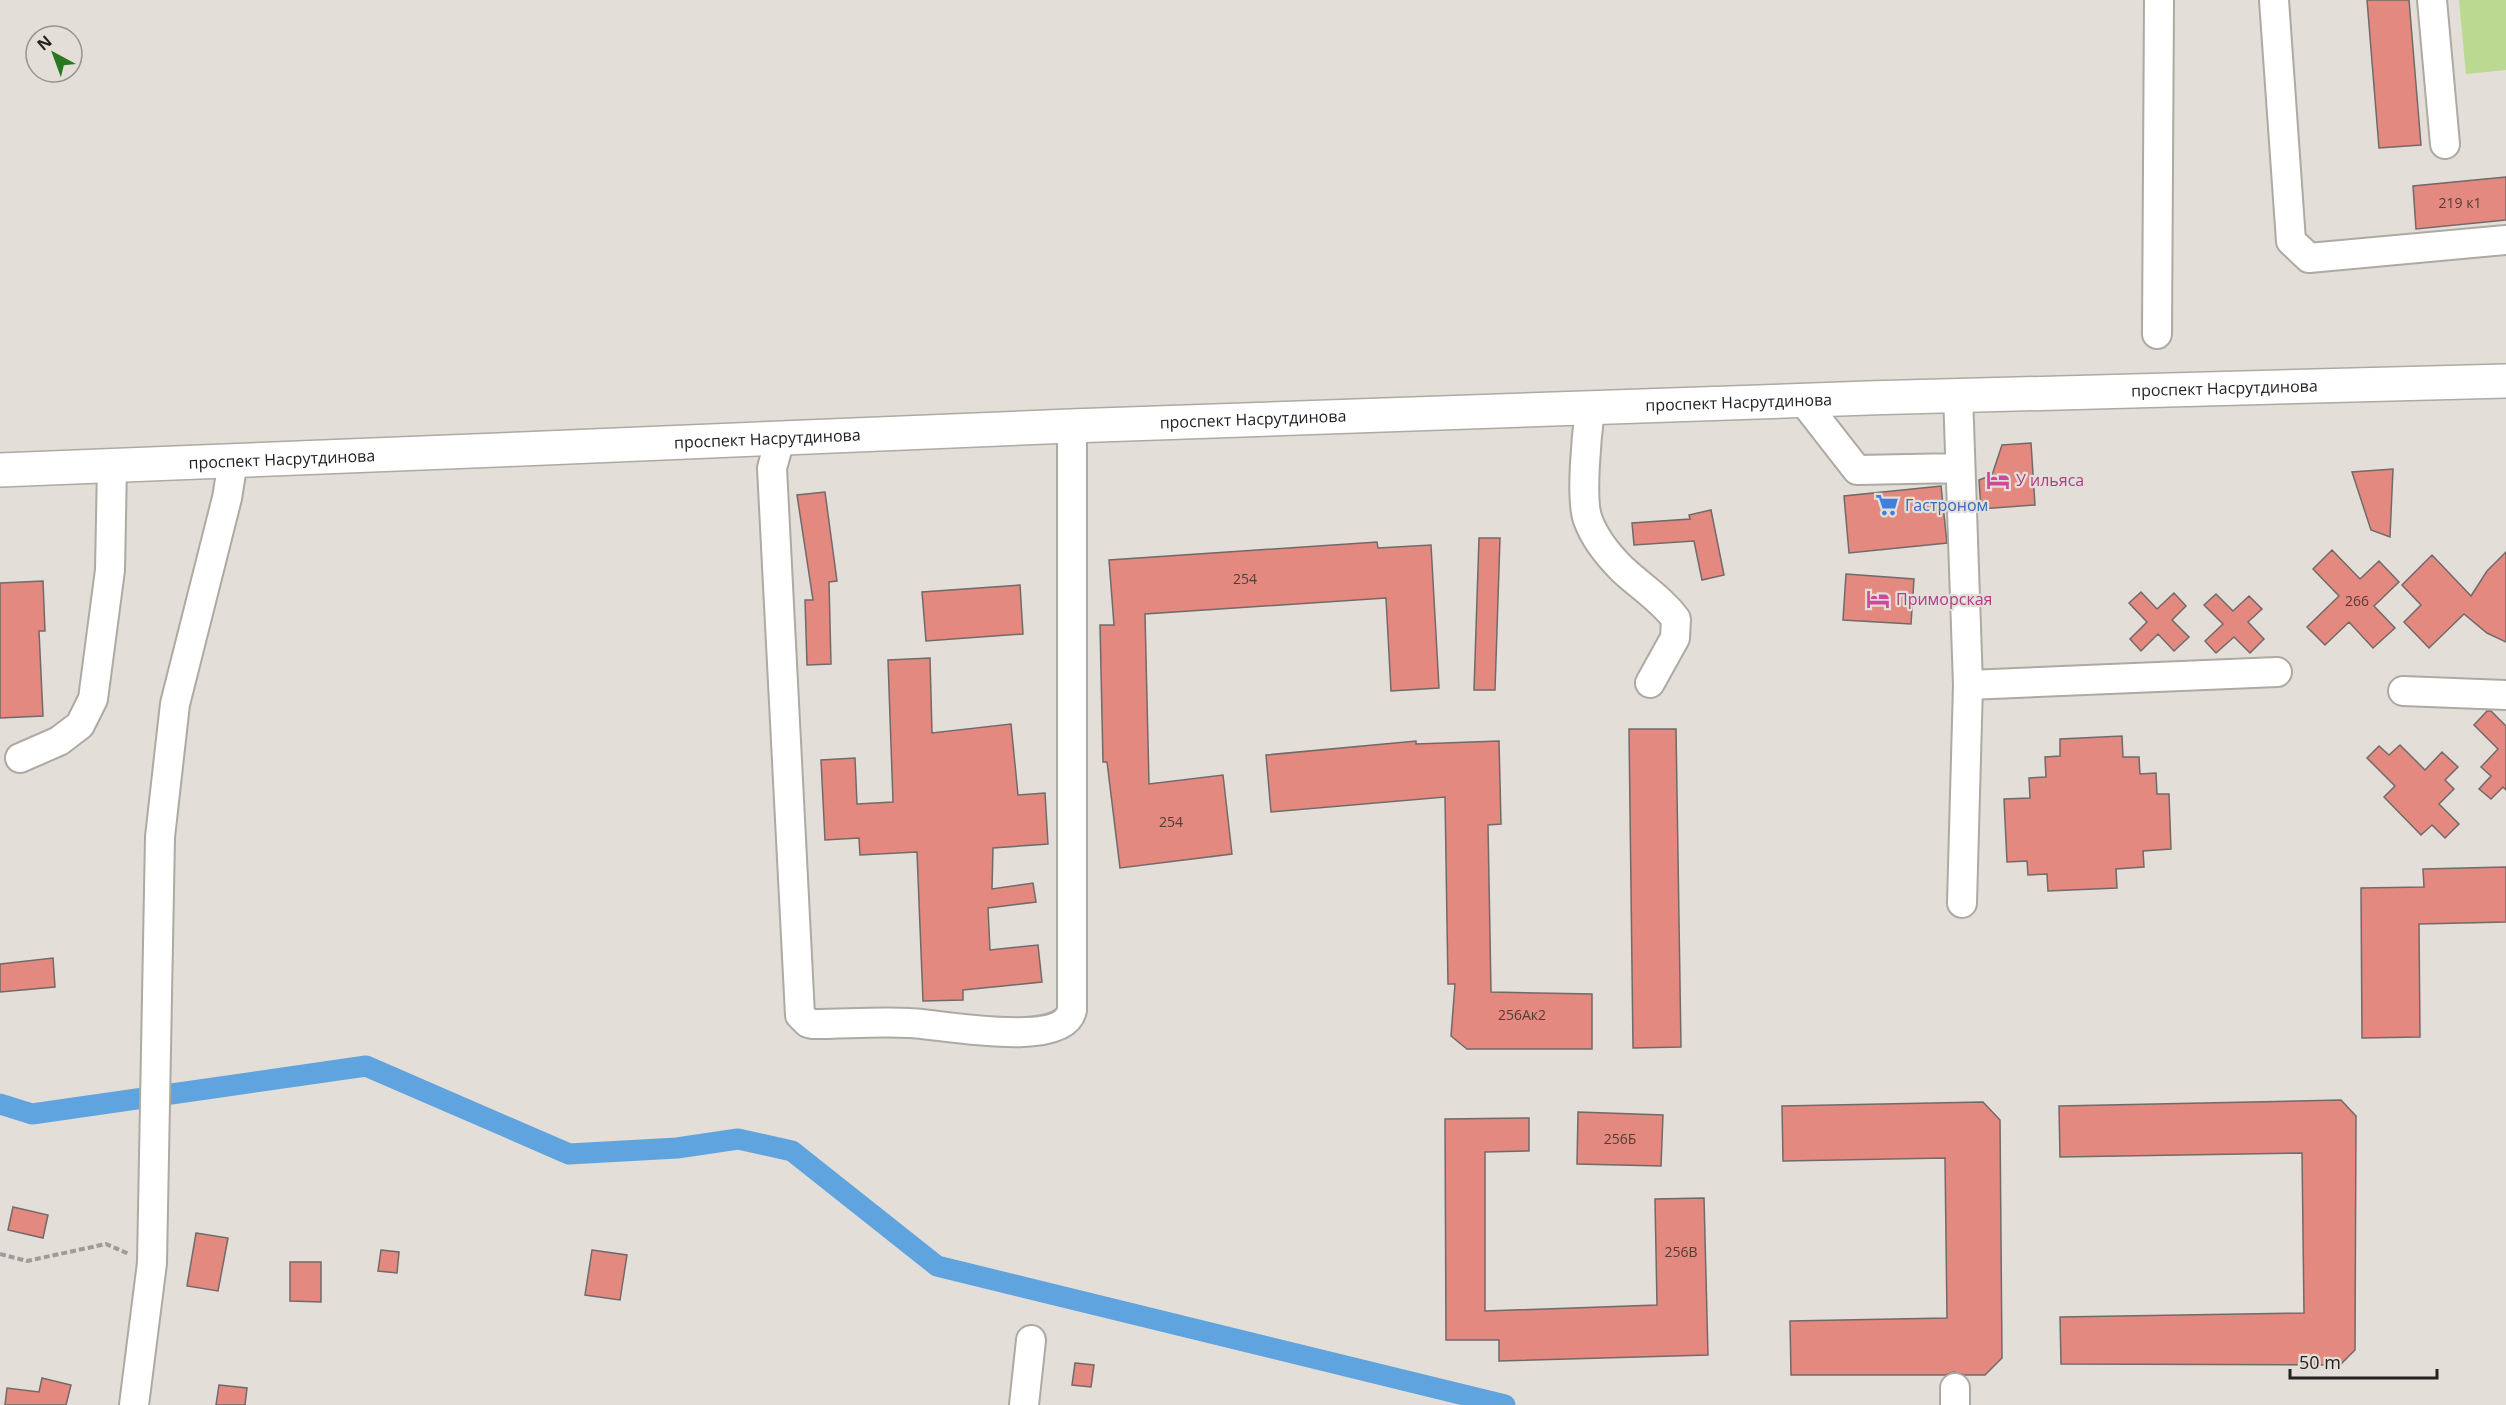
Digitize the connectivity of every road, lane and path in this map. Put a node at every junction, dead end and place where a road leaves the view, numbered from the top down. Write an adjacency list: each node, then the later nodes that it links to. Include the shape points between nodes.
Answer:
1 (2159, 0): 6 (street)
2 (2274, 0): 5 (street, via 2291,242 2309,258)
3 (2432, 0): 4 (street)
4 (2445, 144)
5 (2506, 240)
6 (2157, 334)
7 (2506, 381): 8 (main road, проспект Насрутдинова)
8 (1958, 394): 9 (main road, проспект Насрутдинова); 16 (street)
9 (1804, 402): 10 (main road, проспект Насрутдинова); 16 (street, via 1857,470)
10 (1590, 409): 11 (main road, проспект Насрутдинова); 18 (street, via 1585,454 1586,517 1600,545 1623,570 1665,604 1676,619 1675,638)
11 (1072, 426): 12 (main road, проспект Насрутдинова); 12 (street, via 1072,1010 1069,1019 1060,1024 1002,1033 910,1023 813,1024 800,1015 772,468)
12 (780, 439): 13 (main road, проспект Насрутдинова)
13 (233, 461): 14 (main road, проспект Насрутдинова); 25 (street, via 175,704 160,837)
14 (112, 466): 15 (main road, проспект Насрутдинова); 22 (street, via 109,579 93,699 80,725 59,741)
15 (0, 470)
16 (1961, 479): 19 (street)
17 (2277, 672): 19 (street)
18 (1650, 683)
19 (1968, 685): 23 (street)
20 (2403, 691): 21 (street)
21 (2506, 694)
22 (20, 758)
23 (1962, 903)
24 (0, 1254): 25 (path, via 27,1260 106,1244)
25 (152, 1263): 27 (street)
26 (1031, 1340): 28 (street)
27 (134, 1405)
28 (1024, 1405)

